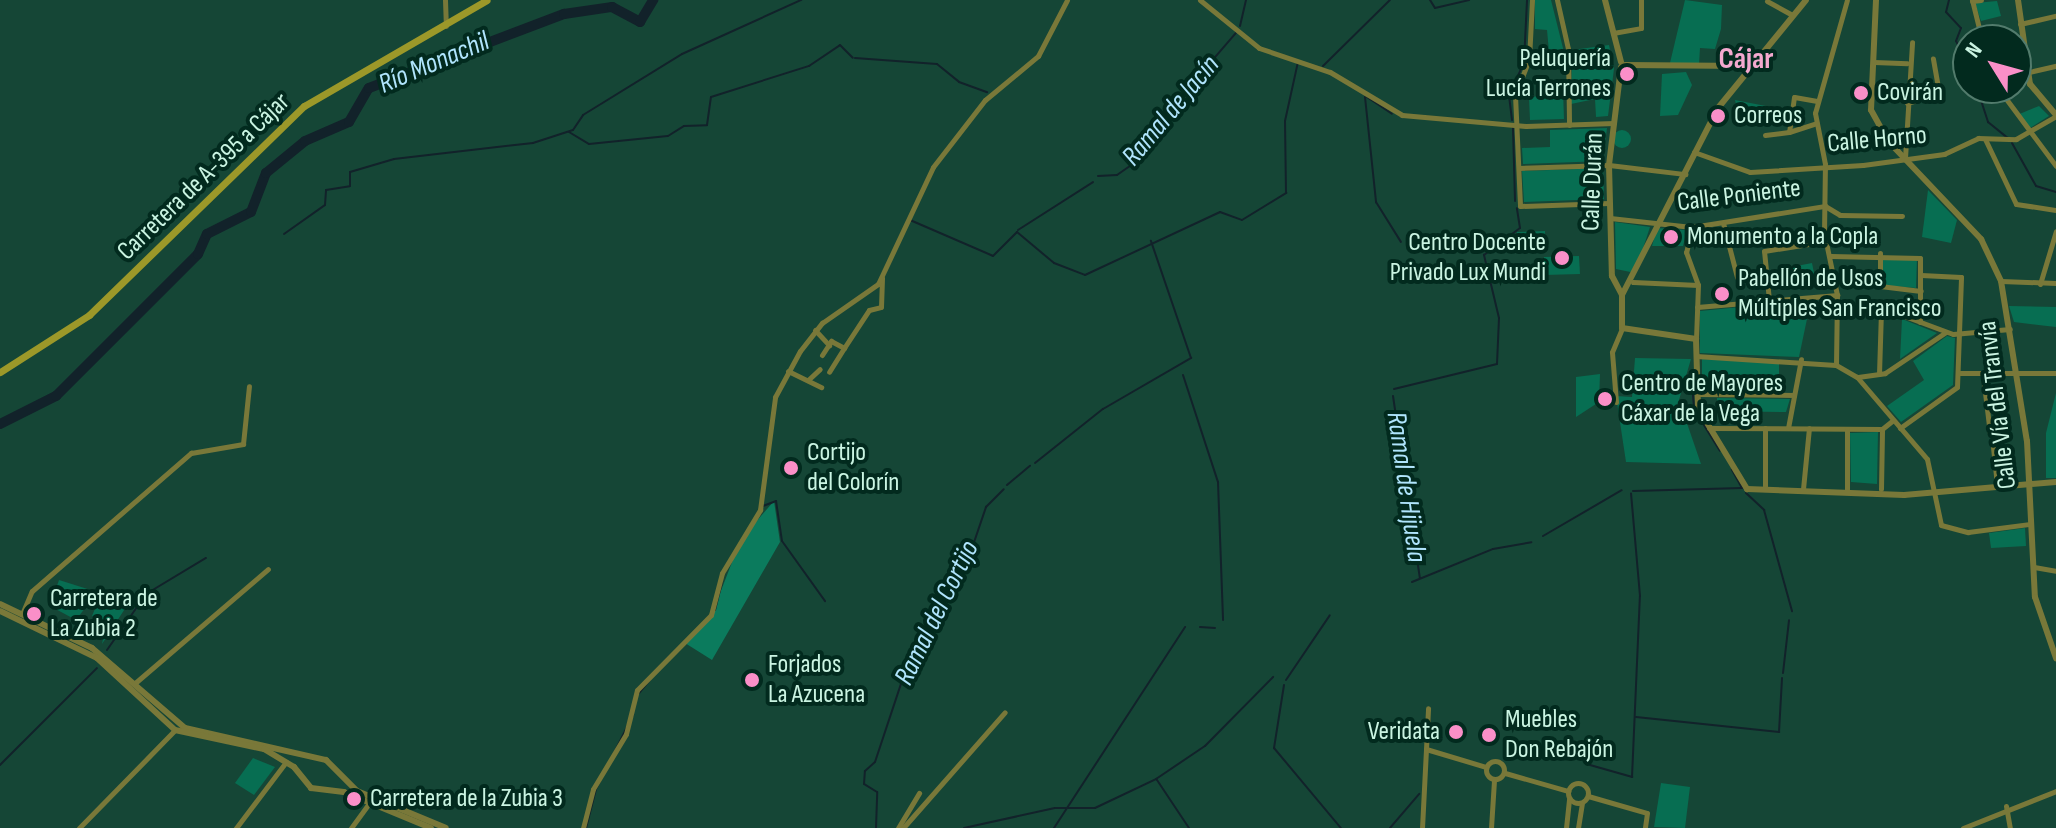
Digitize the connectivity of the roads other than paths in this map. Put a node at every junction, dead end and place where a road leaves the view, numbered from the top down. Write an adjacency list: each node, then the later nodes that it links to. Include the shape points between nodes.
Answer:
1 (445, 0): 20 (street)
2 (487, 0): 20 (main road, Carretera de A-395 a Cájar)
3 (1067, 0): 66 (street, via 1038,56 985,100 933,167)
4 (1200, 0): 39 (street, via 1259,48 1330,72 1402,115)
5 (1532, 0): 39 (street, via 1529,59 1515,95)
6 (1557, 0): 40 (street, via 1567,36)
7 (1605, 0): 21 (street)
8 (1641, 0): 21 (street, via 1641,28)
9 (1806, 0): 16 (street)
10 (1847, 0): 31 (street)
11 (1876, 0): 24 (street, Calle Vía del Tranvía)
12 (1981, 0): 15 (street)
13 (2018, 0): 19 (street)
14 (1767, 1): 16 (street)
15 (1972, 1): 18 (street)
16 (1792, 15): 27 (street)
17 (2056, 16): 19 (street)
18 (1978, 24)
19 (2020, 24)
20 (446, 26): 94 (main road, Carretera de A-395 a Cájar, via 290,117 89,315)
21 (1613, 33): 26 (street)
22 (1912, 42): 25 (street)
23 (1933, 59): 32 (street, via 1939,93)
24 (1874, 62): 25 (street); 46 (street, Calle Vía del Tranvía, via 1871,110)
25 (1907, 63): 32 (street)
26 (1622, 65): 27 (street); 37 (street, Calle Durán)
27 (1747, 66): 45 (street)
28 (2056, 66): 29 (street)
29 (2032, 71)
30 (2032, 78): 35 (street)
31 (1817, 101): 38 (street); 41 (street, via 1794,97)
32 (1907, 103): 46 (street)
33 (2056, 103): 35 (street)
34 (2009, 104): 42 (street)
35 (2047, 106): 36 (street)
36 (2056, 116): 42 (street, Calle Horno)
37 (1614, 123): 40 (street); 48 (street, Calle Durán)
38 (1817, 123): 41 (street); 47 (street)
39 (1517, 125): 40 (street); 50 (street)
40 (1569, 125)
41 (1789, 132): 43 (street)
42 (2027, 132): 44 (street, Calle Horno); 49 (street)
43 (1765, 135)
44 (1985, 139): 46 (street, Calle Horno); 54 (street, via 2016,204)
45 (1694, 152): 47 (street, Calle Horno, via 1750,172); 51 (street)
46 (1905, 159): 47 (street, Calle Horno); 67 (street, Calle Vía del Tranvía, via 1981,239)
47 (1825, 164): 53 (street)
48 (1609, 165): 50 (street); 51 (street); 52 (street, Calle Durán)
49 (2056, 166)
50 (1519, 168): 52 (street, via 1520,206)
51 (1685, 174): 58 (street)
52 (1609, 203): 56 (street, Calle Durán)
53 (1825, 206): 55 (street, via 1840,215); 57 (street, Calle Poniente); 61 (street)
54 (2056, 210)
55 (1902, 216)
56 (1610, 218): 58 (street, Calle Poniente); 73 (street, Calle Durán, via 1612,278)
57 (1723, 223): 59 (street, Calle Poniente); 65 (street)
58 (1655, 224): 59 (street, Calle Poniente); 68 (street)
59 (1692, 227): 71 (street, via 1686,252)
60 (2056, 231): 70 (street)
61 (1827, 241): 63 (street); 75 (street, via 1764,251)
62 (1880, 253): 63 (street); 64 (street, via 1918,256); 72 (street, via 1880,286)
63 (1831, 256): 74 (street)
64 (1921, 275): 72 (street); 84 (street, via 1961,277)
65 (1737, 277)
66 (882, 278): 82 (street); 87 (street, via 881,307 869,310)
67 (2001, 281): 70 (street); 81 (street, Calle Vía del Tranvía)
68 (1633, 282): 71 (street); 73 (street)
69 (2056, 283): 70 (street)
70 (2040, 284)
71 (1698, 285): 77 (street)
72 (1921, 291): 79 (street)
73 (1622, 295): 80 (street, Calle Durán)
74 (1837, 295): 75 (street); 76 (street)
75 (1769, 300): 77 (street)
76 (1838, 304): 78 (street); 91 (street)
77 (1697, 307): 85 (street)
78 (1881, 310): 79 (street); 98 (street)
79 (1920, 322): 83 (street)
80 (1622, 328): 85 (street); 107 (street, via 1612,352)
81 (2010, 329): 84 (street); 99 (street, Calle Vía del Tranvía)
82 (815, 330): 86 (street); 93 (street)
83 (1946, 332): 84 (street); 98 (street)
84 (1960, 333): 96 (street)
85 (1696, 339): 89 (street)
86 (829, 345): 87 (street); 88 (street)
87 (844, 348): 95 (street)
88 (822, 355)
89 (1696, 356): 90 (street); 105 (street)
90 (1801, 359): 91 (street); 106 (street)
91 (1836, 365): 101 (street)
92 (820, 369): 102 (street)
93 (788, 371): 102 (street); 159 (street, via 777,390 760,510 722,573 711,615 637,690 626,734 593,789)
94 (0, 372)
95 (829, 372)
96 (1958, 373): 100 (street); 113 (street, via 1957,387)
97 (2056, 373): 99 (street)
98 (1879, 374): 101 (street)
99 (2018, 375): 100 (street); 118 (street, Calle Vía del Tranvía)
100 (1983, 376): 116 (street)
101 (1857, 377): 108 (street)
102 (808, 380): 104 (street)
103 (249, 386): 132 (street, via 243,444 191,453 39,584)
104 (821, 387)
105 (1698, 394): 106 (street); 109 (street)
106 (1794, 395): 111 (street)
107 (1616, 402)
108 (1893, 420): 113 (street); 115 (street)
109 (1709, 428): 110 (street); 121 (street, via 1747,489)
110 (1765, 428): 111 (street); 121 (street)
111 (1788, 428): 112 (street)
112 (1809, 428): 114 (street); 122 (street)
113 (1900, 428): 125 (street, via 1927,459)
114 (1847, 429): 115 (street); 123 (street)
115 (1882, 429): 124 (street)
116 (1990, 434)
117 (1993, 447): 120 (street)
118 (2029, 480): 119 (street); 120 (street); 126 (street, Calle Vía del Tranvía)
119 (2056, 482)
120 (1997, 483): 125 (street)
121 (1765, 489): 122 (street)
122 (1803, 489): 123 (street)
123 (1847, 489): 124 (street)
124 (1881, 489): 125 (street)
125 (1933, 491): 126 (street, via 1941,525 1968,532)
126 (2030, 524): 127 (street, Calle Vía del Tranvía)
127 (2033, 567): 129 (street); 133 (street, Calle Vía del Tranvía)
128 (268, 569): 134 (street)
129 (2056, 571)
130 (0, 604): 132 (street)
131 (0, 611): 137 (street, via 97,658)
132 (22, 614): 134 (street, via 92,648)
133 (2056, 658)
134 (135, 683): 139 (street, via 185,728 255,740)
135 (1428, 708): 138 (street)
136 (1005, 712): 160 (street)
137 (175, 730): 140 (street); 154 (street)
138 (1426, 749): 141 (street); 161 (street)
139 (311, 760): 142 (street, via 326,760); 144 (street)
140 (286, 761): 144 (street); 155 (street)
141 (1486, 767): 143 (street, via 1498,761); 145 (street)
142 (334, 772): 146 (street); 158 (street, via 357,791)
143 (1505, 773): 145 (street); 149 (street)
144 (303, 776): 146 (street, via 311,788)
145 (1494, 780): 162 (street)
146 (326, 788): 151 (street)
147 (919, 793): 160 (street)
148 (2056, 793): 153 (street)
149 (1568, 794): 150 (street, via 1581,783); 152 (street); 163 (street)
150 (1588, 796): 152 (street); 165 (street, via 1647,813)
151 (369, 803): 156 (street); 157 (street)
152 (1582, 803): 164 (street)
153 (2006, 807): 166 (street); 167 (street)
154 (79, 828)
155 (236, 828)
156 (351, 828)
157 (431, 828)
158 (446, 828)
159 (583, 828)
160 (901, 828)
161 (1422, 828)
162 (1491, 828)
163 (1566, 828)
164 (1578, 828)
165 (1645, 828)
166 (1966, 828)
167 (2010, 828)

